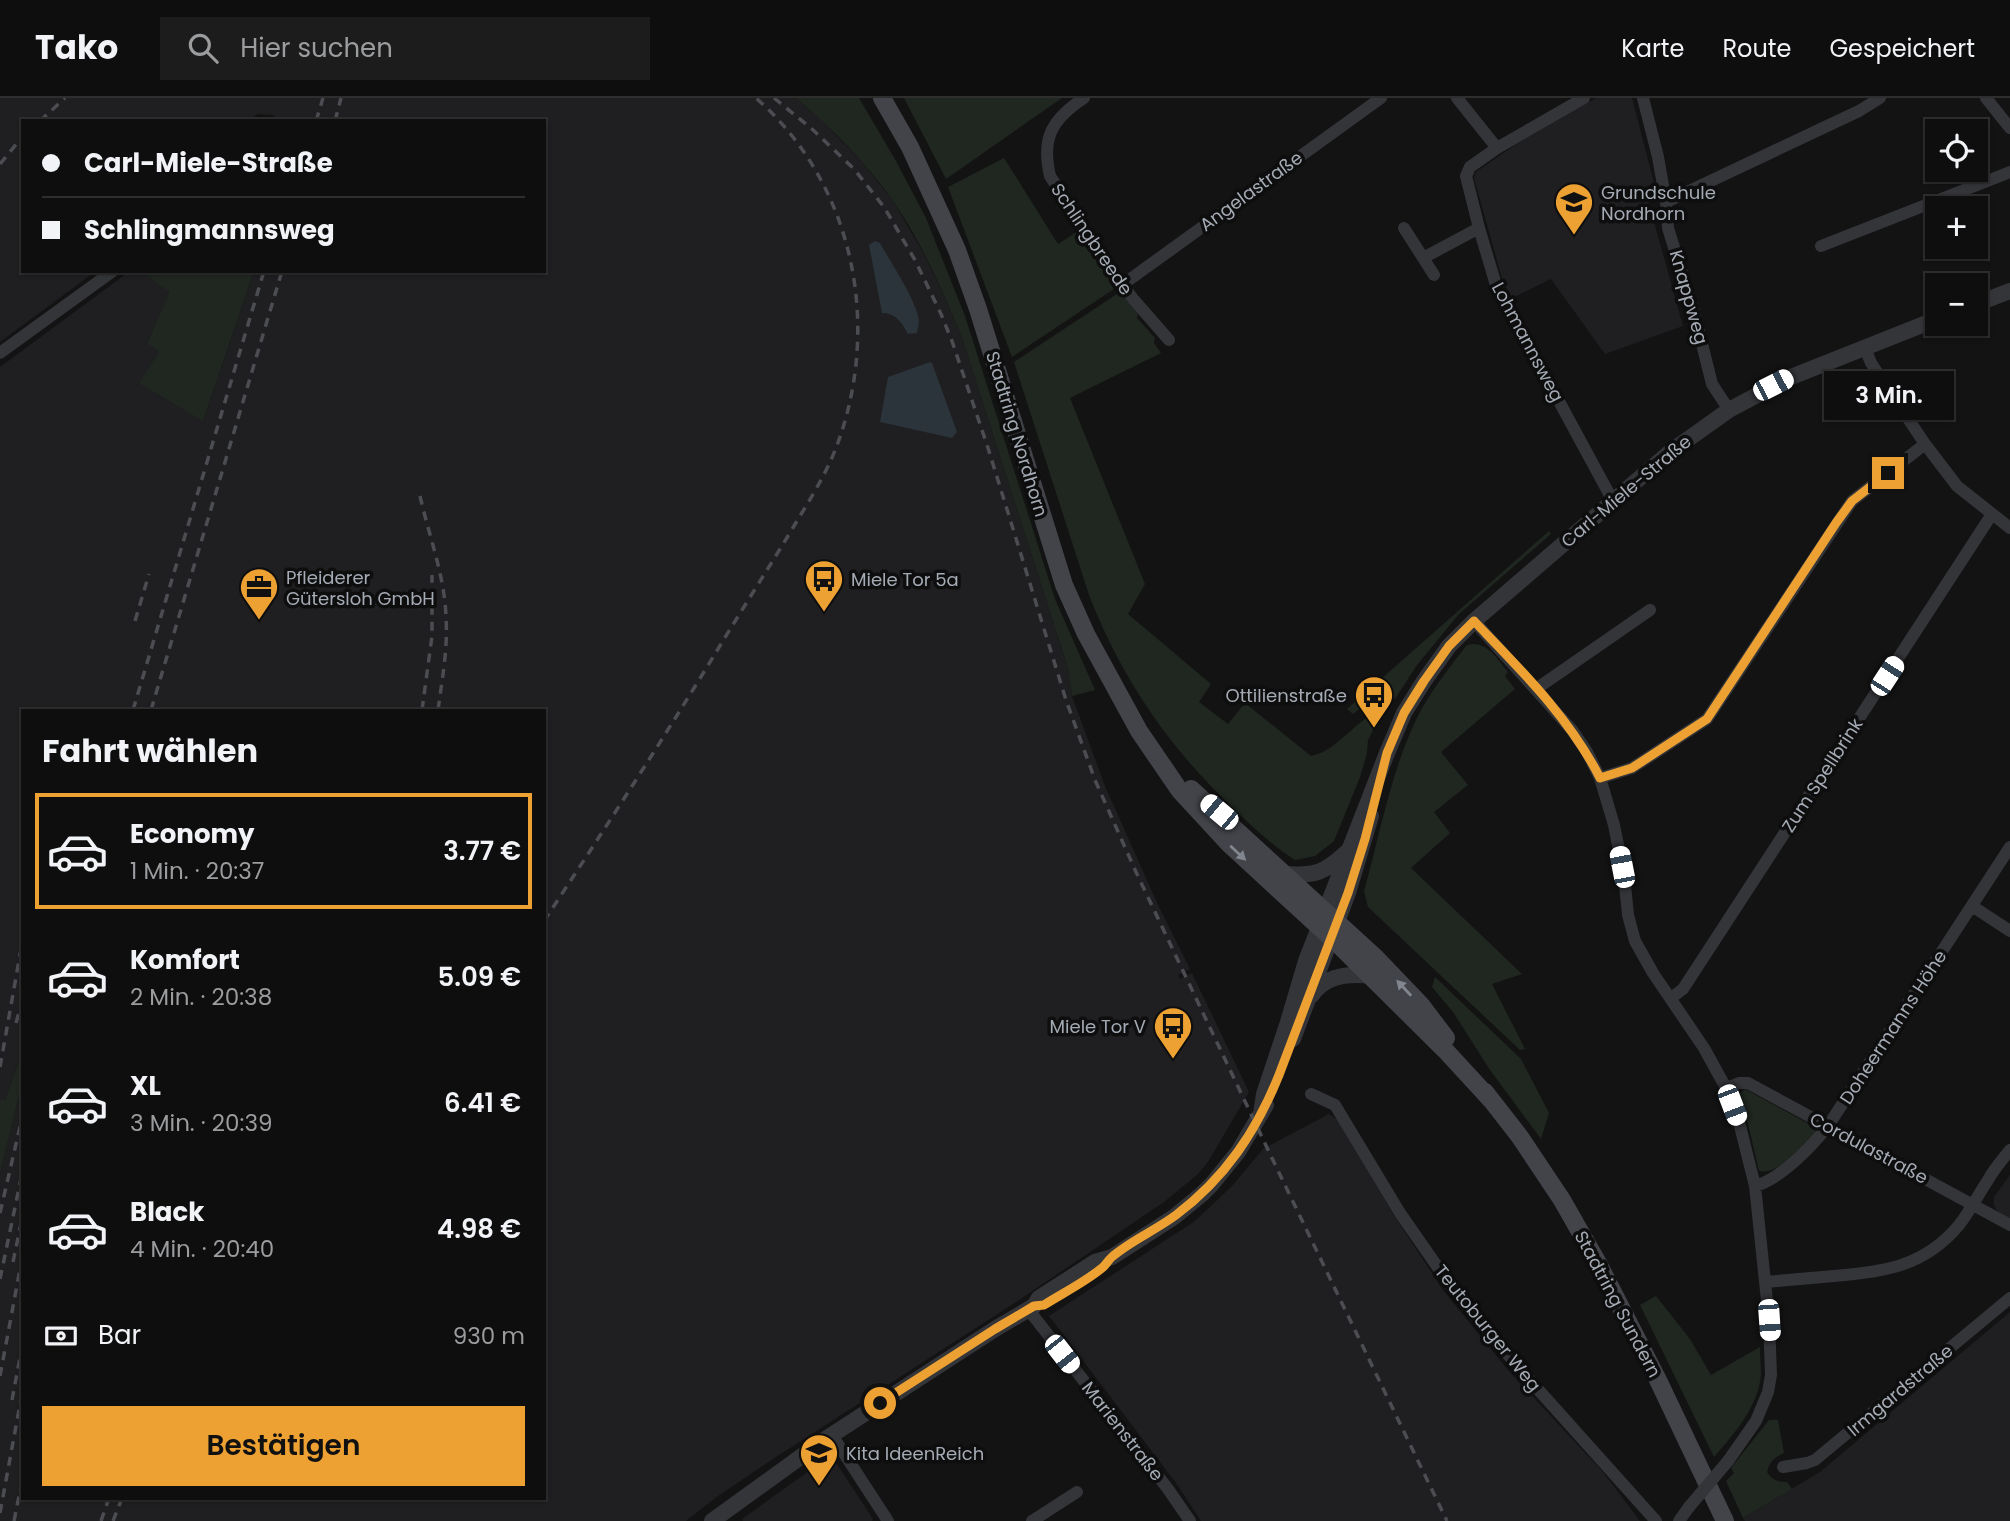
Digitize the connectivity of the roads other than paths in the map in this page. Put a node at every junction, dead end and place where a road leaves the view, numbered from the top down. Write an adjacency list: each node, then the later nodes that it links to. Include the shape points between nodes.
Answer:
1 (882, 98): 35 (main road, Stadtring Nordhorn, via 910,146 957,250 1065,585 1086,634)
2 (1084, 98): 19 (street, Schlingbreede, via 1056,121 1046,145 1046,159 1050,176)
3 (1381, 98): 19 (street, Angelastraße)
4 (1457, 98): 10 (street)
5 (1584, 98): 10 (street, Lohmannsweg)
6 (1643, 98): 12 (street, Knappweg)
7 (1880, 98): 12 (street)
8 (1986, 98): 9 (street)
9 (2010, 128)
10 (1497, 148): 14 (street, Lohmannsweg, via 1470,167 1466,176)
11 (2010, 172): 15 (street)
12 (1666, 202): 26 (street, Knappweg, via 1668,228 1712,384)
13 (1404, 228): 16 (street)
14 (1479, 228): 16 (street); 28 (street, Lohmannsweg, via 1496,285)
15 (1821, 246)
16 (1423, 258): 18 (street)
17 (110, 273): 25 (street)
18 (1434, 275)
19 (1122, 285): 23 (street, Schlingbreede)
20 (2010, 291): 21 (street)
21 (1988, 299)
22 (1925, 324): 24 (street, Carl-Miele-Straße)
23 (1169, 340)
24 (1865, 348): 26 (street, Carl-Miele-Straße, via 1791,377); 27 (street)
25 (0, 353)
26 (1729, 410): 28 (street, Carl-Miele-Straße)
27 (1925, 444): 29 (street, via 1958,486); 36 (street, via 1852,501 1707,719 1632,768)
28 (1613, 500): 32 (street, Carl-Miele-Straße)
29 (1992, 514): 30 (street); 44 (street, Zum Spellbrink, via 1683,989)
30 (2010, 528)
31 (1650, 610): 33 (street)
32 (1474, 621): 33 (street); 34 (street, Carl-Miele-Straße, via 1424,681)
33 (1536, 689): 36 (street, via 1572,730)
34 (1387, 753): 38 (street, Carl-Miele-Straße); 41 (street, Carl-Miele-Straße, via 1365,839)
35 (1162, 764): 39 (main road, Stadtring Nordhorn); 41 (main road, Stadtring Nordhorn, one-way to 41, via 1180,791 1229,844)
36 (1600, 778): 44 (street, via 1614,825 1634,940)
37 (2010, 847): 40 (street, Doheermanns Höhe)
38 (1349, 850): 39 (street, via 1317,874); 41 (street, Carl-Miele-Straße)
39 (1285, 874): 41 (main road, Stadtring Nordhorn)
40 (1972, 906): 42 (street); 50 (street, Doheermanns Höhe)
41 (1328, 924): 43 (main road, Stadtring Sundern); 45 (street, Carl-Miele-Straße); 48 (main road, Stadtring Sundern, one-way to 41, via 1421,1005 1376,958); 49 (street, Carl-Miele-Straße, via 1306,961)
42 (2010, 931)
43 (1372, 976): 45 (street, via 1341,976 1325,982); 48 (main road, Stadtring Sundern)
44 (1671, 998): 46 (street)
45 (1304, 1010): 49 (street, Carl-Miele-Straße)
46 (1726, 1088): 50 (street, Cordulastraße, via 1748,1083); 52 (street)
47 (1311, 1094): 65 (street, Teutoburger Weg, via 1335,1104 1400,1213 1455,1292)
48 (1491, 1100): 67 (main road, Stadtring Sundern, via 1562,1200 1599,1265)
49 (1261, 1114): 57 (street, Carl-Miele-Straße, via 1213,1184 1174,1217 1112,1257 1095,1262)
50 (1828, 1126): 52 (street, Doheermanns Höhe, via 1795,1161); 53 (street, Cordulastraße)
51 (2010, 1150): 53 (street)
52 (1755, 1185): 55 (street)
53 (1974, 1205): 54 (street, Cordulastraße); 55 (street, via 1942,1242 1906,1265 1868,1274)
54 (2010, 1225)
55 (1765, 1282): 66 (street, bridge, via 1772,1356 1768,1392 1756,1421)
56 (2010, 1298): 59 (street, Irmgardstraße, via 1815,1460)
57 (1031, 1308): 58 (street, Carl-Miele-Straße); 64 (street, Marienstraße)
58 (832, 1435): 61 (street, Carl-Miele-Straße); 62 (street)
59 (1783, 1467)
60 (1077, 1492): 63 (street)
61 (712, 1521)
62 (888, 1521)
63 (1032, 1521)
64 (1190, 1521)
65 (1656, 1521)
66 (1678, 1521)
67 (1725, 1521)

